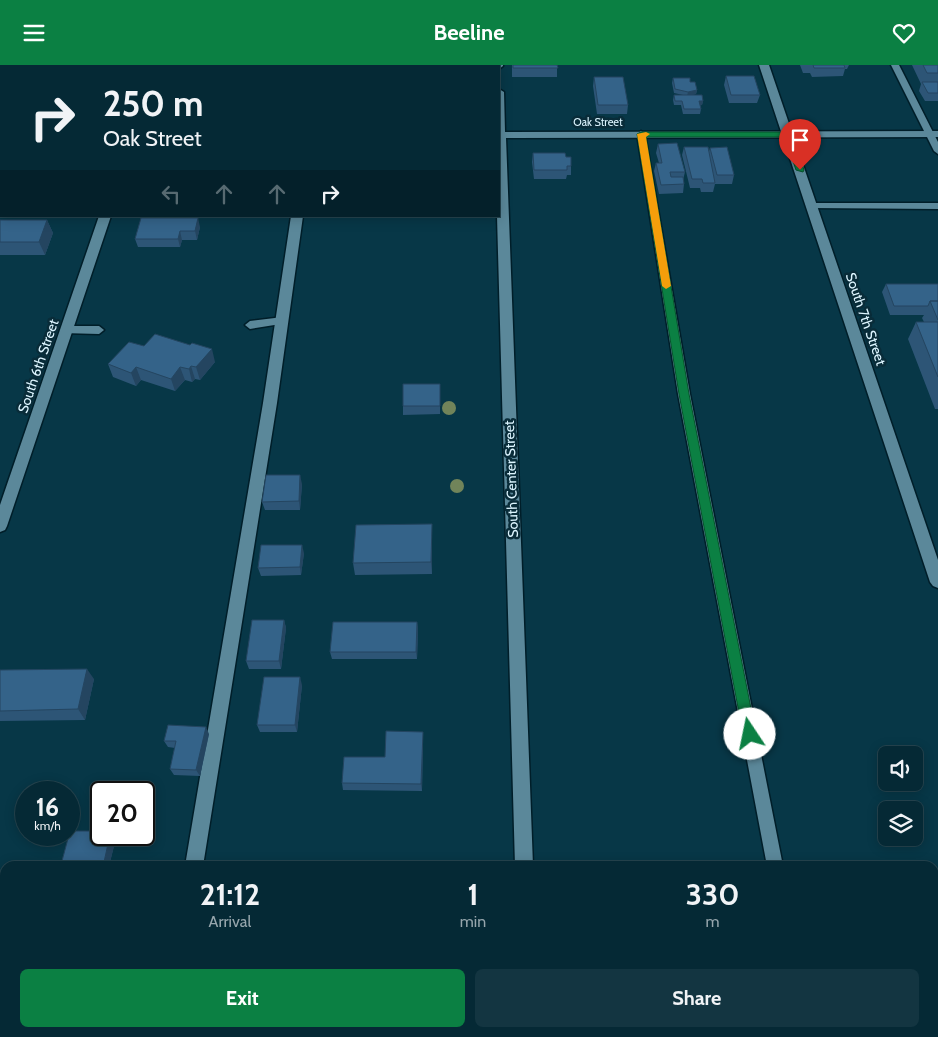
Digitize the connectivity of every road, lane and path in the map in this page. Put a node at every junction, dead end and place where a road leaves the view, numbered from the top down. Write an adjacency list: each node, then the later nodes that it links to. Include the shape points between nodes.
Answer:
1 (764, 65): 4 (street, South 7th Street)
2 (895, 65): 5 (lane)
3 (641, 134): 4 (street, Oak Street); 6 (street, Oak Street); 20 (lane, via 684,394)
4 (788, 134): 5 (street, Oak Street); 8 (street, South 7th Street)
5 (934, 134): 7 (lane)
6 (500, 135): 19 (street, South Center Street)
7 (938, 151)
8 (812, 206): 9 (lane); 17 (street, South 7th Street)
9 (938, 206)
10 (105, 217): 14 (street, South 6th Street)
11 (297, 217): 12 (street)
12 (282, 321): 13 (lane); 18 (street)
13 (250, 325)
14 (66, 330): 15 (lane); 16 (street, South 6th Street)
15 (99, 330)
16 (0, 526)
17 (938, 582)
18 (195, 861)
19 (524, 861)
20 (774, 861)

